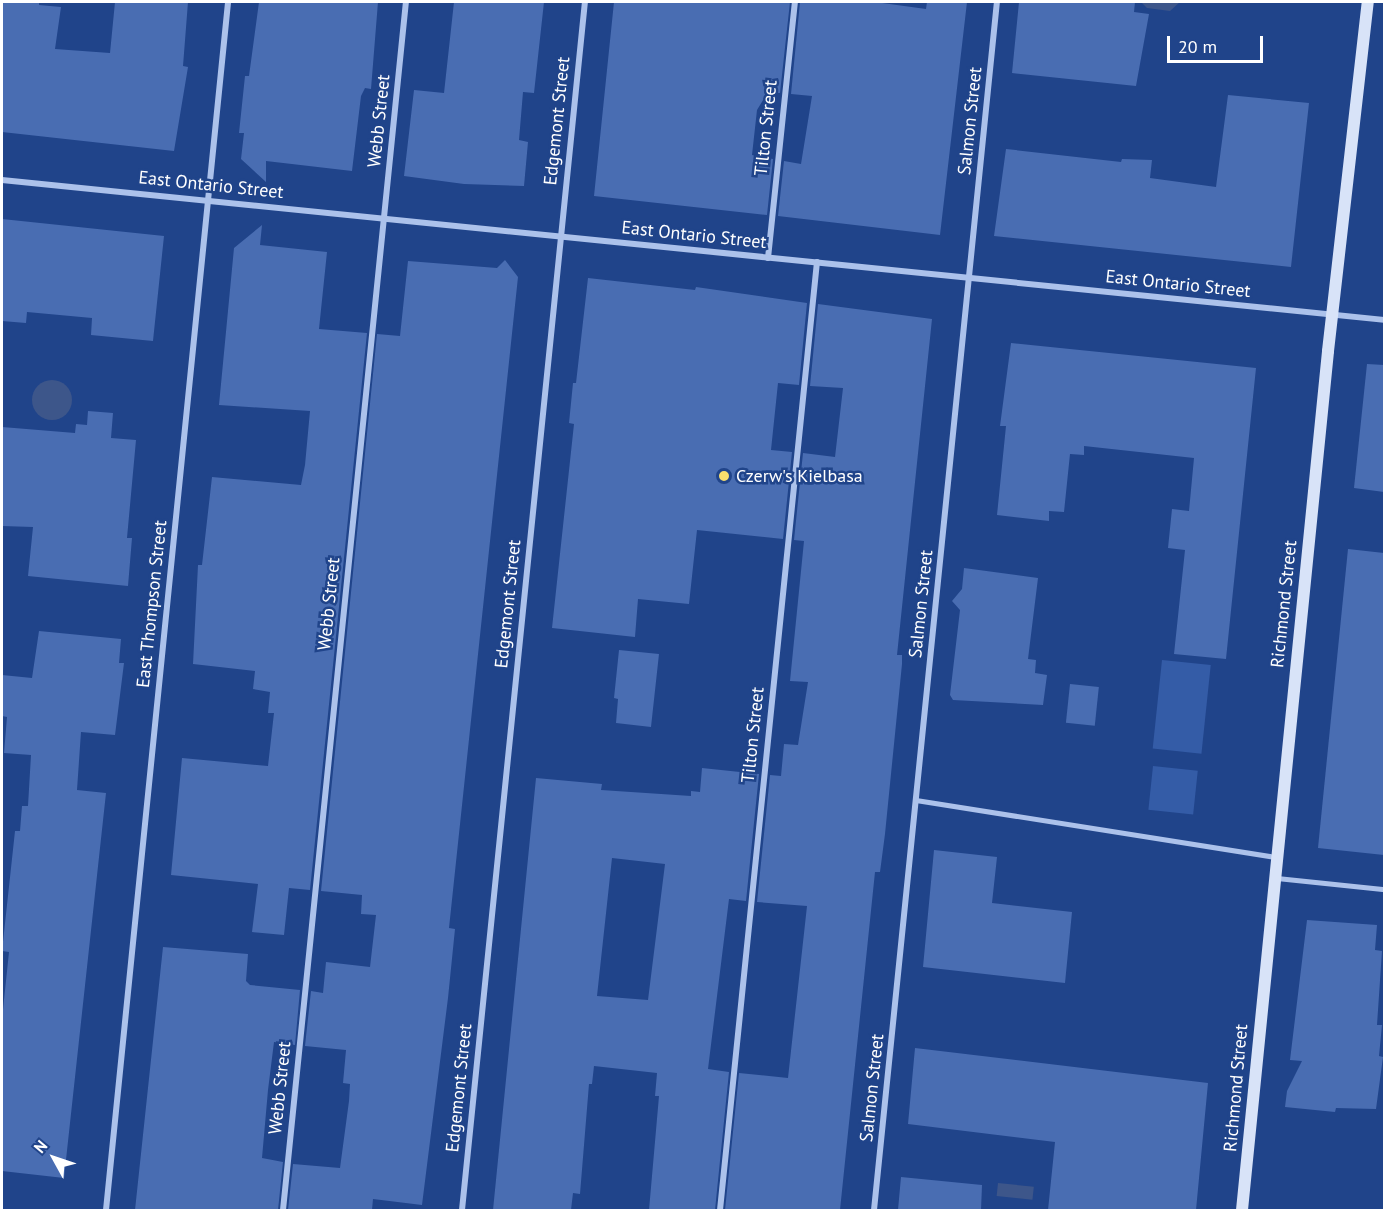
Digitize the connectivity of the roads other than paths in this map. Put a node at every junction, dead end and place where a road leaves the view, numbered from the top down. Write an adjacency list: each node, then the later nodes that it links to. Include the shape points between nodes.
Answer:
1 (228, 2): 8 (street, East Thompson Street)
2 (406, 2): 9 (street, Webb Street)
3 (585, 2): 10 (street, Edgemont Street)
4 (795, 2): 11 (street, Tilton Street)
5 (998, 2): 13 (street, Salmon Street)
6 (1368, 2): 14 (main road, Richmond Street)
7 (2, 180): 8 (street, East Ontario Street)
8 (207, 199): 9 (street, East Ontario Street); 20 (street, East Thompson Street)
9 (384, 218): 10 (street, East Ontario Street); 21 (street, Webb Street)
10 (560, 236): 11 (street, East Ontario Street); 22 (street, Edgemont Street)
11 (768, 258): 12 (street, East Ontario Street)
12 (817, 262): 13 (street, East Ontario Street); 23 (street, Tilton Street)
13 (969, 278): 14 (street, East Ontario Street); 16 (street, Salmon Street)
14 (1333, 314): 15 (street, East Ontario Street); 17 (main road, Richmond Street)
15 (1384, 320)
16 (916, 800): 17 (lane); 24 (street, Salmon Street)
17 (1276, 857): 18 (main road, Richmond Street)
18 (1274, 878): 19 (lane); 25 (main road, Richmond Street)
19 (1384, 889)
20 (106, 1210)
21 (283, 1210)
22 (462, 1210)
23 (720, 1210)
24 (874, 1210)
25 (1242, 1210)

